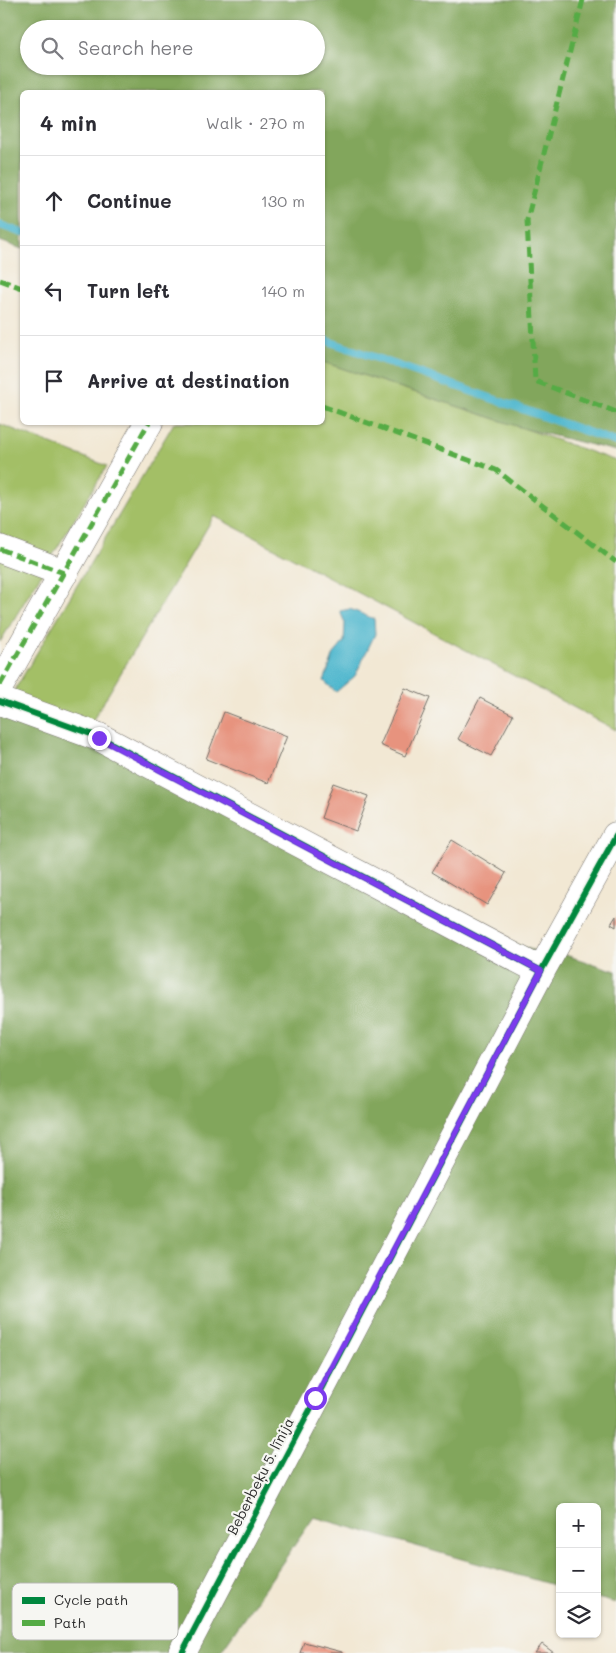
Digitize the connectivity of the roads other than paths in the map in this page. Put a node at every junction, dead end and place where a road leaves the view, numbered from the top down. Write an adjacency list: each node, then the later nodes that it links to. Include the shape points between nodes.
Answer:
1 (147, 425): 3 (street)
2 (0, 549): 3 (street)
3 (64, 573): 4 (street)
4 (0, 685)
5 (0, 701): 7 (street, via 99,738)
6 (616, 836): 7 (street, Beberbeķu 5. līnija)
7 (541, 971): 8 (street, Beberbeķu 5. līnija)
8 (182, 1653)

